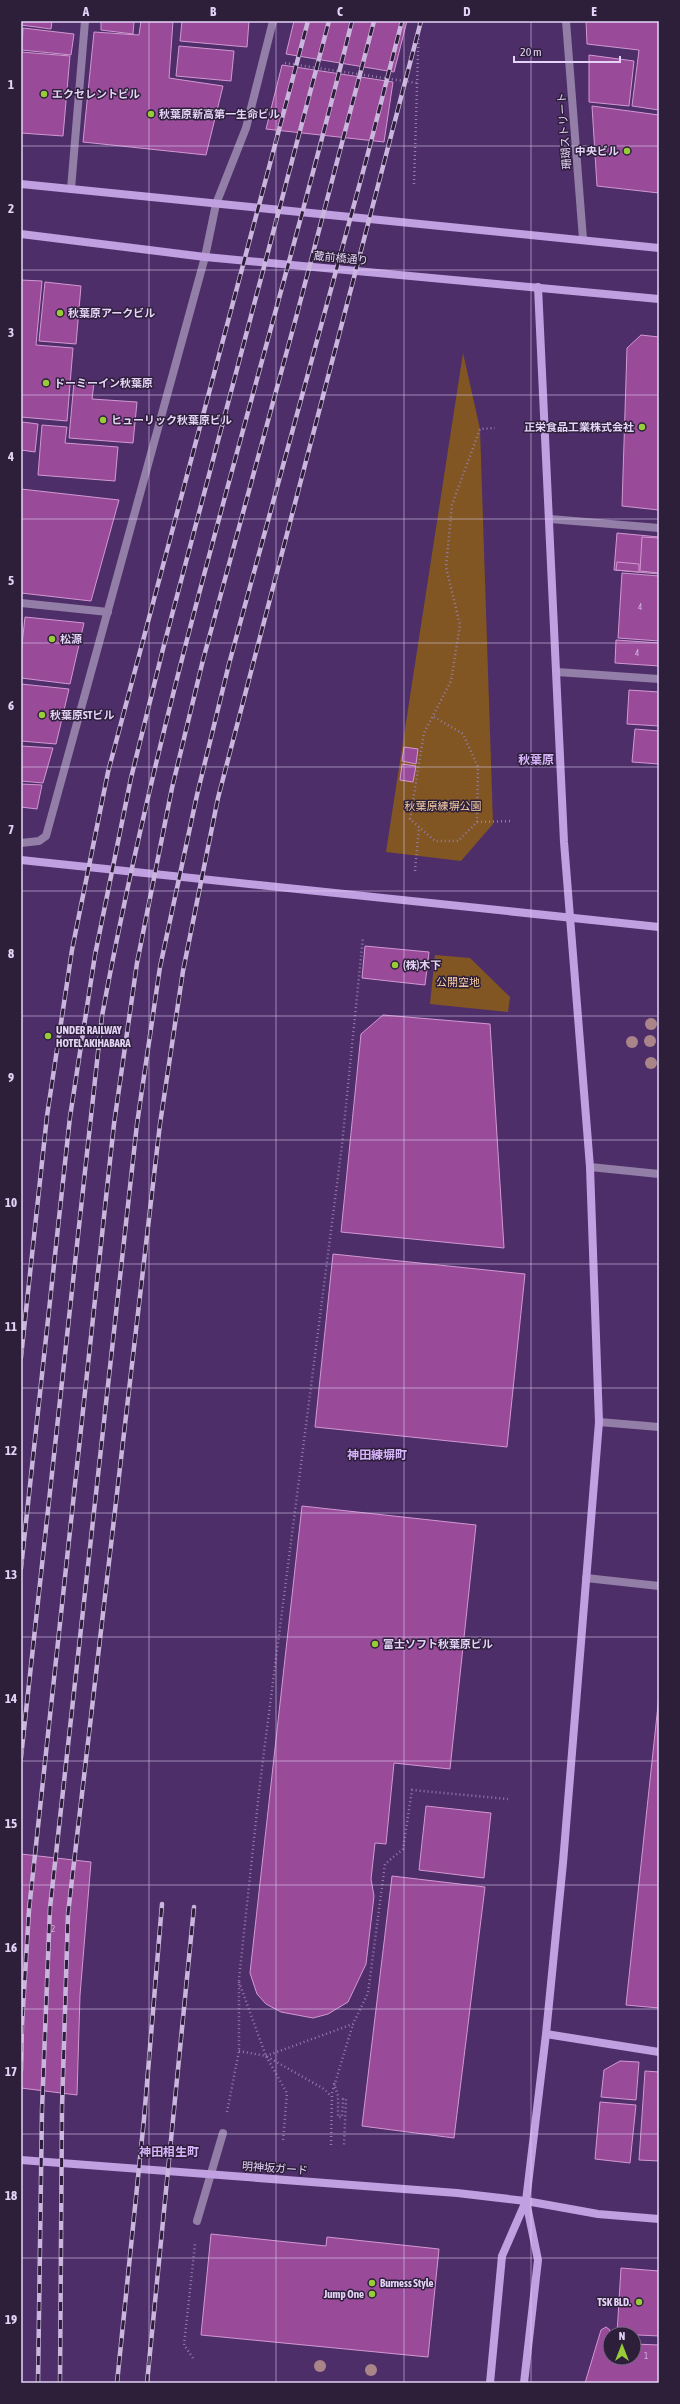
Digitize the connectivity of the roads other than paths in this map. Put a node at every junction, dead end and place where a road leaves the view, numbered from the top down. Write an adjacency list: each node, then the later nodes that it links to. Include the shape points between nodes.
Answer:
1 (85, 21): 5 (street)
2 (273, 21): 6 (street, via 246,128)
3 (566, 21): 8 (street, 珊瑚ストリート)
4 (21, 184): 5 (street)
5 (71, 189): 6 (street)
6 (216, 204): 8 (street); 10 (street)
7 (21, 234): 10 (street, 蔵前橋通り)
8 (582, 239): 9 (street)
9 (659, 248)
10 (204, 257): 11 (street, 蔵前橋通り); 16 (street)
11 (538, 287): 12 (street, 蔵前橋通り); 13 (street)
12 (659, 299)
13 (550, 519): 14 (street); 17 (street)
14 (659, 528)
15 (21, 603): 16 (street)
16 (108, 612): 19 (street, via 46,836 39,841)
17 (557, 672): 18 (street); 21 (street)
18 (659, 679)
19 (21, 843)
20 (21, 860): 21 (street)
21 (569, 918): 22 (street); 23 (street)
22 (659, 927)
23 (590, 1167): 24 (street); 25 (street)
24 (659, 1174)
25 (599, 1422): 26 (street); 27 (street)
26 (659, 1427)
27 (586, 1578): 28 (street); 29 (street)
28 (659, 1586)
29 (546, 2034): 30 (street); 33 (street)
30 (659, 2052)
31 (223, 2133): 35 (street)
32 (21, 2160): 33 (street, 明神坂ガード, via 457,2193)
33 (526, 2201): 34 (street, 明神坂ガード, via 598,2214); 36 (street, via 502,2256); 37 (street, via 538,2260)
34 (659, 2219)
35 (197, 2222)
36 (490, 2383)
37 (524, 2383)

